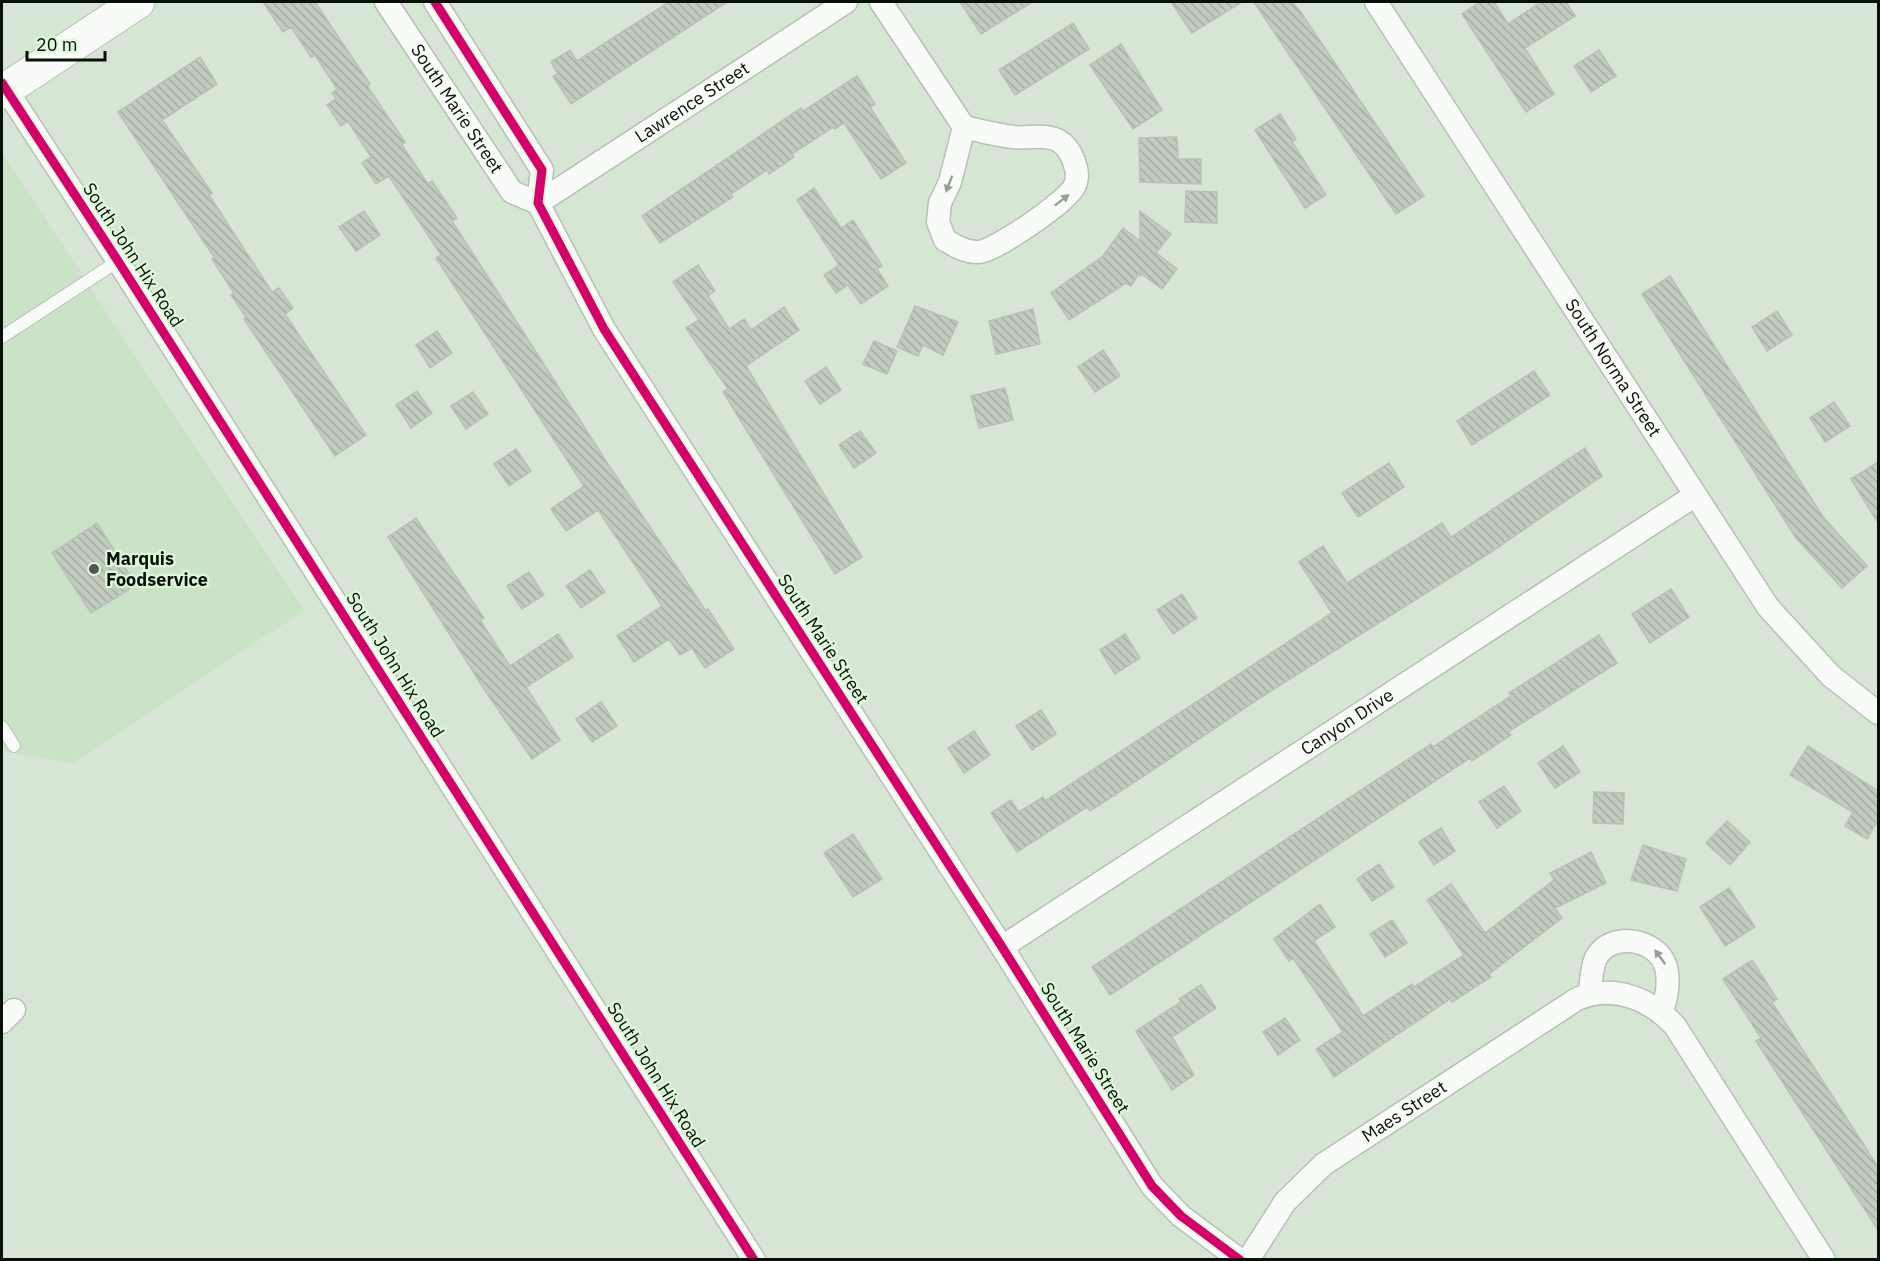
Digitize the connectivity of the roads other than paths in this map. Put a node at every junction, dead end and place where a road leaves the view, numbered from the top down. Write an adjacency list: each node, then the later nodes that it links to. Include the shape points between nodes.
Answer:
1 (138, 2): 7 (main road)
2 (386, 2): 9 (street, South Marie Street, via 512,192)
3 (435, 2): 9 (street, via 542,170)
4 (846, 2): 9 (street, Lawrence Street)
5 (880, 2): 8 (street)
6 (1376, 2): 12 (street, South Norma Street)
7 (3, 88): 10 (street, South John Hix Road)
8 (964, 127): 8 (street, one-way to 8, via 950,182 940,203 938,222 945,240 964,250 980,252 1069,196 1076,184 1076,169 1059,141)
9 (538, 203): 16 (street, South Marie Street, via 604,329)
10 (118, 261): 11 (lane); 19 (street, South John Hix Road)
11 (2, 336)
12 (1694, 496): 13 (street, South Norma Street, via 1775,616 1831,676); 16 (street, Canyon Drive)
13 (1878, 713)
14 (2, 727): 15 (lane)
15 (14, 746)
16 (1002, 947): 20 (street, South Marie Street, via 1152,1186 1181,1216)
17 (1590, 994): 18 (street, Maes Street, via 1623,994); 18 (street, one-way to 17, via 1668,990 1666,966 1659,953 1648,945 1618,942 1605,948 1597,956); 21 (street, Maes Street, via 1324,1164 1285,1202)
18 (1662, 1013): 22 (street, Maes Street, via 1675,1026)
19 (754, 1260)
20 (1240, 1260)
21 (1248, 1260)
22 (1824, 1260)

